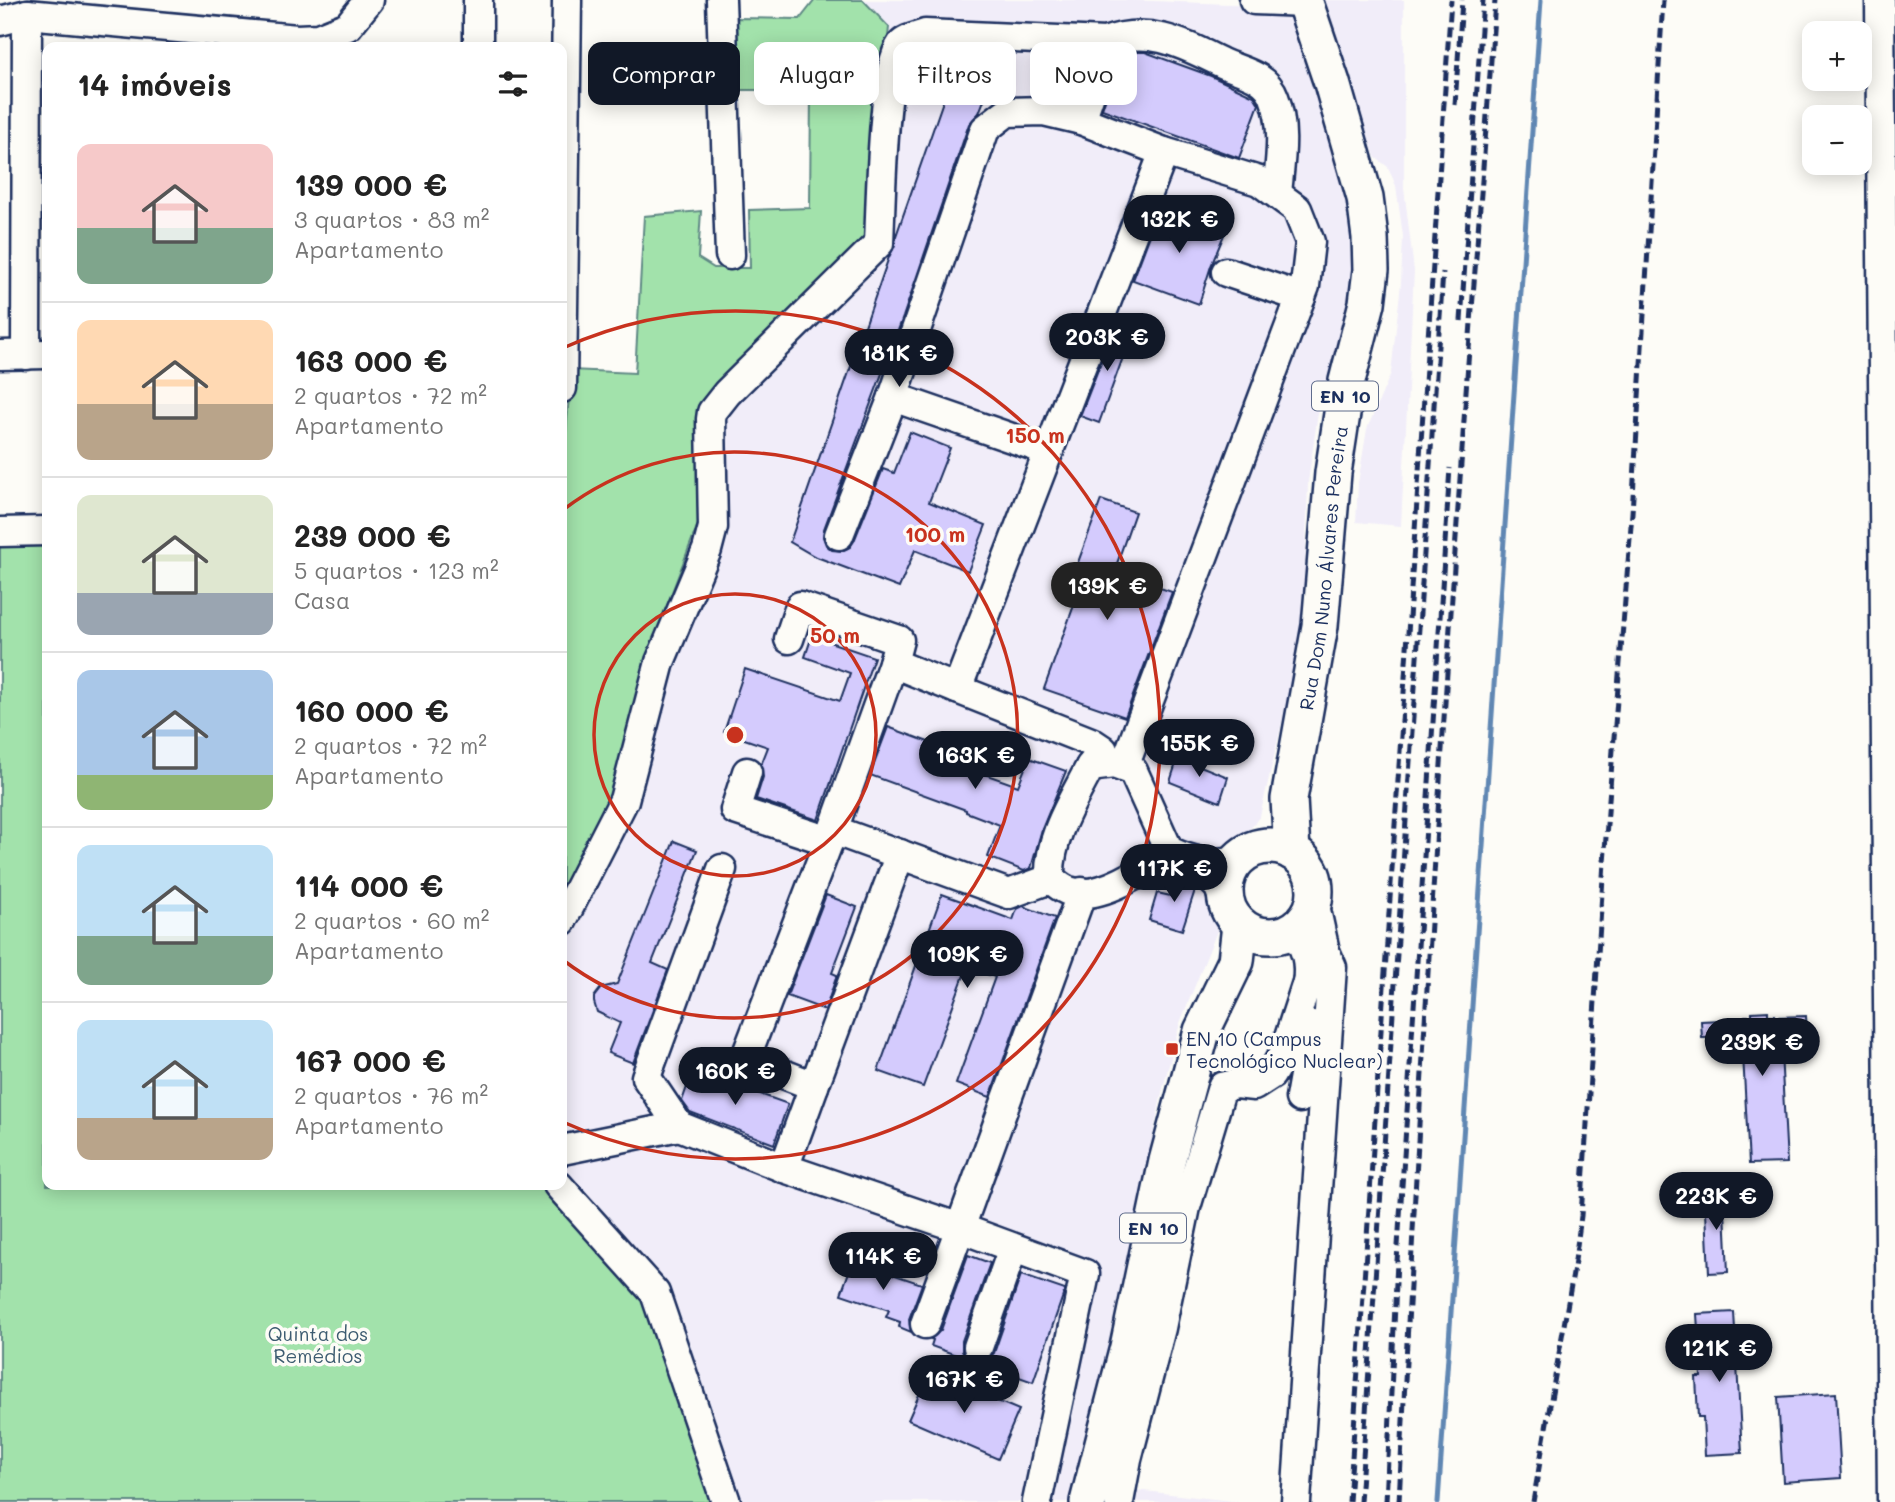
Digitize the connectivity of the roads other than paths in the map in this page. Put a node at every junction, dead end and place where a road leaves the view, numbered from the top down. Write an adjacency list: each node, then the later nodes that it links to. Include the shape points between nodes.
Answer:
1 (369, 0): 11 (street, via 348,26)
2 (478, 0): 12 (street)
3 (567, 0): 13 (street)
4 (721, 0): 19 (street)
5 (1254, 0): 7 (street)
6 (1880, 0): 60 (street)
7 (1304, 1): 35 (main road, Rua Dom Nuno Álvares Pereira / EN 10, via 1365,198 1371,270 1345,394 1333,472 1320,626 1289,799)
8 (13, 17): 9 (street); 22 (street)
9 (157, 36): 10 (street)
10 (277, 42)
11 (301, 42)
12 (478, 42)
13 (566, 42)
14 (1104, 42): 18 (street, via 1124,35 1177,41 1265,81 1275,97 1282,132); 42 (street, via 925,34 903,42 894,58 888,97 879,243 712,412 713,527 707,551 660,662 624,800)
15 (1086, 105): 16 (street)
16 (1081, 120): 17 (street); 23 (street, via 1043,111 1007,112 985,129)
17 (1164, 152): 18 (street, via 1259,181); 24 (street)
18 (1277, 193): 21 (street, via 1297,209 1310,242)
19 (730, 255)
20 (1226, 272): 21 (street)
21 (1301, 297): 32 (street)
22 (24, 355)
23 (893, 397): 24 (street); 27 (street)
24 (1049, 451): 30 (street)
25 (42, 531): 26 (street)
26 (0, 533)
27 (839, 536)
28 (789, 639): 29 (street, via 800,606 899,640)
29 (893, 663): 30 (street); 34 (street)
30 (957, 689): 31 (street, via 1103,750)
31 (1090, 767): 32 (street); 39 (street, via 1060,829 1049,861)
32 (1124, 767): 37 (street, via 1133,771)
33 (747, 772): 34 (street, via 735,810)
34 (831, 836): 36 (street); 46 (street, via 745,1059)
35 (1262, 853): 37 (street, via 1218,864); 41 (main road, via 1303,860 1315,886); 43 (main road, EN 10, via 1228,874 1225,891)
36 (900, 854): 39 (street, via 1009,894); 46 (street)
37 (1181, 856): 40 (street, via 1098,893); 43 (street)
38 (722, 869): 47 (street, via 646,1077)
39 (1050, 879): 40 (street, via 1070,892)
40 (1082, 892): 51 (street)
41 (1314, 901): 43 (main road, via 1302,923); 44 (street)
42 (567, 911)
43 (1256, 925): 45 (street, via 1302,942 1309,959); 57 (main road, EN 10, via 1202,1031)
44 (1325, 951): 45 (street, via 1295,1099); 59 (street, via 1332,967)
45 (1308, 976): 58 (street, via 1284,1053 1271,1075 1254,1086 1222,1087 1186,1207)
46 (814, 1086): 49 (street)
47 (678, 1126): 48 (street); 49 (street)
48 (567, 1149)
49 (784, 1168): 51 (street)
50 (562, 1190): 55 (street, via 655,1293)
51 (960, 1228): 52 (street); 53 (street)
52 (1013, 1248): 54 (street); 56 (street, via 1084,1274)
53 (925, 1324)
54 (978, 1347)
55 (726, 1502)
56 (1037, 1502)
57 (1088, 1502)
58 (1119, 1502)
59 (1296, 1502)
60 (1892, 1502)

